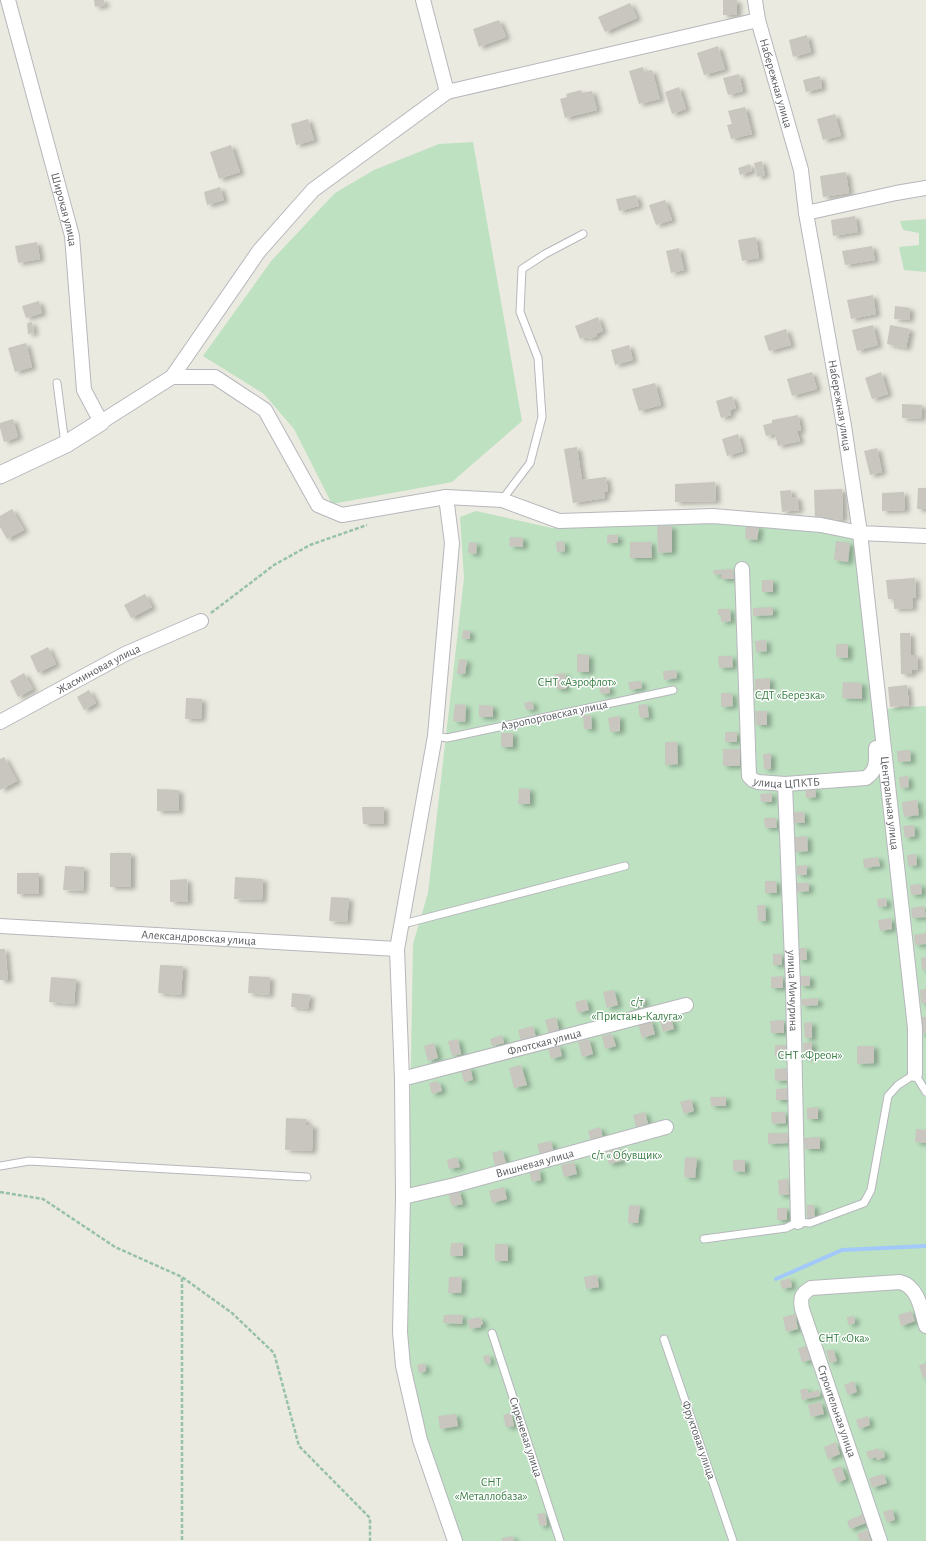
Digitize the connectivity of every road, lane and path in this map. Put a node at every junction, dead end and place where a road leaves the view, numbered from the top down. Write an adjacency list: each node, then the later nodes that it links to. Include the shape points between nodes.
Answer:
1 (8, 0): 11 (street, Широкая улица, via 72,236 84,390)
2 (424, 0): 5 (street)
3 (755, 0): 4 (street, Набережная улица)
4 (758, 20): 5 (street); 7 (street, Набережная улица, via 801,170)
5 (447, 92): 9 (street, via 313,190 259,251)
6 (926, 188): 7 (street)
7 (806, 213): 17 (street, Набережная улица, via 844,426)
8 (583, 234): 15 (lane, via 522,269 520,312 538,358 542,417 530,463)
9 (172, 377): 11 (street); 14 (street, via 215,377 265,410 318,505 342,515)
10 (57, 382): 12 (lane)
11 (101, 422): 12 (street)
12 (66, 444): 13 (street)
13 (0, 475)
14 (446, 497): 15 (street); 24 (street, via 452,543)
15 (502, 500): 17 (street, via 559,521 713,516 821,525)
16 (369, 524): 20 (path, via 310,545 274,565)
17 (860, 533): 18 (street); 22 (street, Центральная улица)
18 (926, 536)
19 (742, 569): 25 (street, улица ЦПКТБ, via 749,776 758,782)
20 (201, 621): 23 (street, Жасминовая улица, via 125,654)
21 (673, 690): 24 (lane, Аэропортовская улица, via 447,738)
22 (879, 710): 25 (street, улица ЦПКТБ, via 874,720 876,763 871,775 866,778); 31 (street, Центральная улица, via 915,1028)
23 (0, 722)
24 (435, 736): 27 (street)
25 (785, 784): 39 (street, улица Мичурина, via 793,986)
26 (625, 866): 27 (lane)
27 (402, 924): 29 (street)
28 (0, 926): 29 (street, Александровская улица)
29 (397, 949): 32 (street)
30 (686, 1006): 32 (street, Флотская улица)
31 (915, 1074): 33 (lane); 39 (lane, via 898,1085 888,1096 871,1190 864,1203 810,1223)
32 (402, 1079): 38 (street)
33 (926, 1092)
34 (666, 1128): 38 (street, Вишневая улица)
35 (0, 1166): 36 (lane, via 29,1161)
36 (307, 1177)
37 (0, 1192): 41 (path, via 43,1199 115,1247)
38 (403, 1197): 47 (street, via 400,1332 403,1366 420,1440)
39 (798, 1222): 40 (lane, via 786,1228)
40 (704, 1239)
41 (182, 1278): 45 (path); 46 (path, via 232,1313 274,1353 299,1446 370,1518)
42 (926, 1326): 50 (street, Строительная улица, via 913,1288 900,1282 811,1288 805,1291 801,1299 802,1309)
43 (492, 1333): 48 (lane, Сиреневая улица)
44 (664, 1339): 49 (lane, Фруктовая улица)
45 (182, 1541)
46 (370, 1541)
47 (455, 1541)
48 (560, 1541)
49 (733, 1541)
50 (880, 1541)

